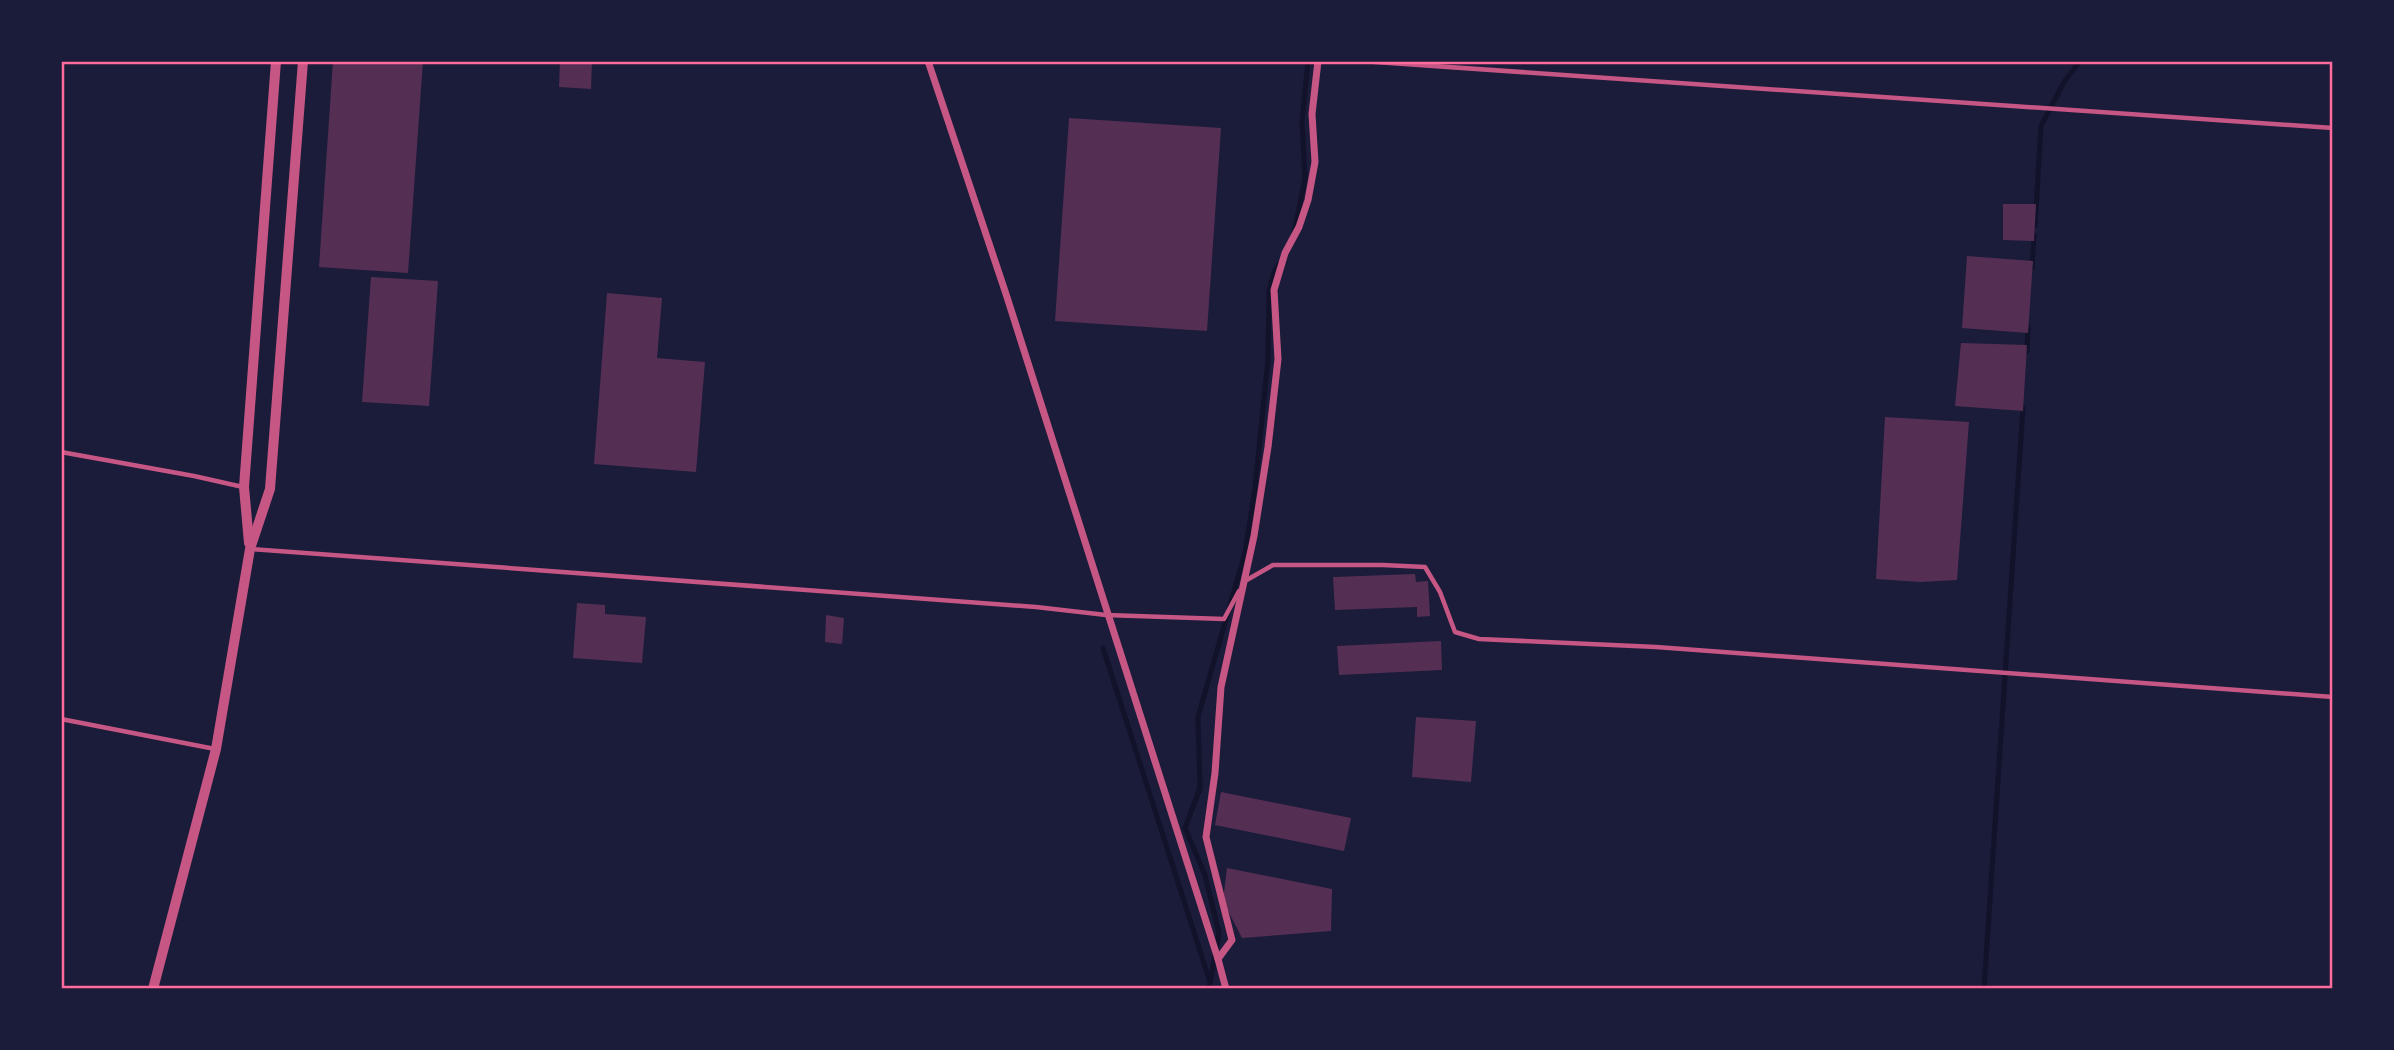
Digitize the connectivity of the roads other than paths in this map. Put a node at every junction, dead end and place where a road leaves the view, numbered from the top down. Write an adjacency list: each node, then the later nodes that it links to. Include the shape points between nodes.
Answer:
1 (276, 61): 8 (street)
2 (303, 61): 9 (street, via 270,489)
3 (928, 61): 11 (street)
4 (1318, 61): 10 (street, via 1311,114 1315,162 1308,200 1274,290 1278,359)
5 (1361, 61): 6 (lane)
6 (2333, 128)
7 (61, 452): 8 (lane)
8 (244, 488): 9 (street)
9 (250, 549): 11 (lane); 14 (street)
10 (1246, 580): 11 (lane, via 1224,619); 12 (lane, via 1273,565 1425,567 1455,632 1479,639 1670,648); 15 (street, via 1221,687 1206,837 1232,940)
11 (1106, 615): 15 (street)
12 (2333, 696)
13 (61, 719): 14 (lane)
14 (216, 749): 16 (street)
15 (1218, 959): 17 (street)
16 (153, 989)
17 (1226, 989)

